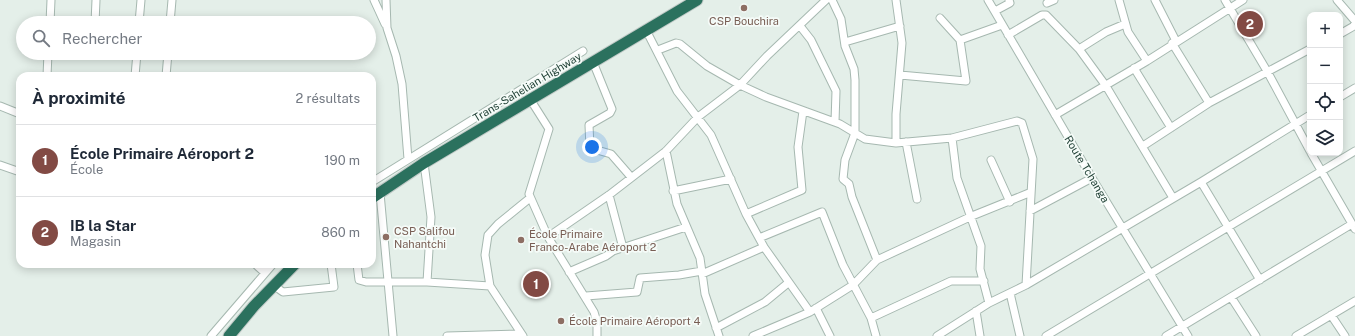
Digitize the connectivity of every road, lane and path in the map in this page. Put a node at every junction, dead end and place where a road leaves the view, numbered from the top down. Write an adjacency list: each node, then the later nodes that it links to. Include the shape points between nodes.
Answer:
1 (51, 0): 22 (street)
2 (96, 0): 23 (street)
3 (141, 0): 24 (street)
4 (172, 0): 25 (street)
5 (374, 0): 32 (street)
6 (386, 0): 32 (street)
7 (697, 0): 33 (highway, Trans-Sahelian Highway)
8 (826, 0): 30 (street)
9 (832, 0): 37 (street, via 840,19)
10 (896, 0): 31 (street)
11 (988, 0): 21 (street, Route Tchanga)
12 (1009, 0): 21 (street, via 1010,3)
13 (1054, 0): 19 (street)
14 (1119, 0): 28 (street)
15 (1154, 0): 38 (street)
16 (1226, 0): 20 (street)
17 (1243, 0): 20 (street)
18 (1337, 0): 27 (street)
19 (1047, 3)
20 (1230, 7): 38 (street); 49 (street)
21 (995, 11): 29 (street, Route Tchanga)
22 (50, 16)
23 (95, 16)
24 (140, 16)
25 (171, 16)
26 (940, 18): 36 (street)
27 (1355, 22): 34 (street, via 1354,26)
28 (1125, 24): 39 (street, via 1106,32); 46 (street)
29 (1002, 25): 35 (street, Route Tchanga); 36 (street)
30 (800, 26): 54 (street); 66 (street, via 811,40 836,91)
31 (900, 26): 37 (street); 53 (street)
32 (387, 28): 78 (street, via 402,84)
33 (646, 30): 41 (street); 47 (highway, Trans-Sahelian Highway)
34 (1343, 32)
35 (1008, 35): 39 (street, via 1044,14); 63 (street, Route Tchanga)
36 (960, 40): 53 (street, via 966,81)
37 (845, 42): 69 (street, via 855,75)
38 (1174, 42): 46 (street); 59 (street)
39 (1079, 49): 55 (street)
40 (583, 50): 78 (street)
41 (658, 50): 54 (street, via 676,43 680,44 707,66); 64 (street, via 677,91)
42 (1307, 51): 49 (street)
43 (48, 60): 50 (street)
44 (136, 60): 51 (street)
45 (167, 60): 52 (street)
46 (1147, 61): 48 (street)
47 (593, 62): 58 (highway, Trans-Sahelian Highway); 84 (street, via 612,109 610,113 589,125 590,148 611,154)
48 (1134, 68): 55 (street); 68 (street)
49 (1267, 71): 59 (street); 67 (street)
50 (47, 72)
51 (135, 72)
52 (166, 72)
53 (900, 75): 71 (street)
54 (740, 85): 61 (street); 64 (street)
55 (1106, 86): 63 (street); 74 (street)
56 (1355, 88): 57 (street)
57 (1343, 95)
58 (530, 99): 80 (highway, Trans-Sahelian Highway); 93 (street, via 549,128 530,188)
59 (1209, 103): 68 (street)
60 (0, 106): 62 (street)
61 (803, 111): 66 (street); 98 (street, via 798,147 802,190)
62 (16, 112)
63 (1055, 115): 85 (street, Route Tchanga)
64 (698, 117): 75 (street); 87 (street, via 711,135)
65 (1307, 117): 67 (street)
66 (835, 122): 69 (street)
67 (1296, 123): 73 (street); 88 (street)
68 (1171, 128): 74 (street)
69 (855, 133): 71 (street, via 870,141); 109 (street, via 845,160 843,179 849,184)
70 (952, 138): 72 (street); 90 (street, via 1021,121 1032,154); 100 (street, via 958,178)
71 (896, 142): 72 (street)
72 (906, 142): 95 (street)
73 (1307, 144)
74 (1143, 146): 94 (street)
75 (666, 151): 84 (street); 89 (street)
76 (1355, 152): 83 (street)
77 (1313, 156): 83 (street)
78 (408, 159): 86 (street)
79 (991, 160): 96 (street)
80 (424, 163): 92 (highway, Trans-Sahelian Highway); 121 (street, via 431,217)
81 (0, 165): 82 (street)
82 (16, 171)
83 (1320, 172): 101 (street); 104 (street)
84 (631, 177): 91 (street)
85 (1092, 178): 97 (street); 103 (street, Route Tchanga)
86 (376, 179)
87 (731, 179): 89 (street); 98 (street)
88 (1201, 182): 94 (street); 104 (street)
89 (674, 191): 102 (street, via 676,204)
90 (1029, 193): 96 (street); 97 (street)
91 (609, 195): 105 (street); 108 (street)
92 (376, 196): 122 (street)
93 (530, 198): 105 (street); 127 (street, via 488,235 486,255)
94 (1174, 198): 103 (street)
95 (917, 199)
96 (1010, 202): 100 (street)
97 (1030, 211): 124 (street)
98 (746, 214): 106 (street)
99 (1355, 214): 101 (street)
100 (972, 216): 109 (street); 120 (street, via 981,246 980,265)
101 (1353, 225): 119 (street)
102 (686, 227): 108 (street); 116 (street, via 697,249)
103 (1122, 228): 118 (street, Route Tchanga); 124 (street)
104 (1229, 228): 118 (street); 119 (street)
105 (548, 237): 115 (street)
106 (759, 238): 107 (street); 126 (street, via 822,212)
107 (764, 247): 116 (street); 123 (street)
108 (623, 248): 115 (street)
109 (877, 260): 126 (street)
110 (259, 268): 117 (street)
111 (269, 268): 117 (street)
112 (291, 268): 125 (highway)
113 (332, 268): 125 (street, via 334,287 283,292)
114 (358, 268): 122 (street, via 359,280)
115 (569, 272): 129 (street)
116 (702, 272): 129 (street, via 640,278 637,292); 138 (street, via 708,305)
117 (265, 273): 141 (street)
118 (1151, 274): 137 (street, Route Tchanga); 154 (street)
119 (1260, 280): 130 (street)
120 (984, 281): 132 (street); 136 (street, via 951,281)
121 (427, 282): 122 (street); 127 (street)
122 (388, 283): 143 (street)
123 (788, 283): 133 (street); 138 (street, via 760,305)
124 (1026, 284): 128 (street)
125 (273, 285): 142 (highway)
126 (853, 285): 133 (street); 136 (street)
127 (490, 286): 139 (street)
128 (1010, 293): 132 (street); 153 (street)
129 (586, 296): 146 (street, via 597,322)
130 (1231, 297): 137 (street); 157 (street)
131 (1355, 301): 135 (street)
132 (989, 303): 134 (street)
133 (813, 310): 148 (street); 149 (street)
134 (976, 311): 151 (street); 152 (street)
135 (1332, 315): 140 (street); 158 (street)
136 (870, 318): 150 (street)
137 (1183, 326): 155 (street); 156 (street, Route Tchanga)
138 (716, 328): 147 (street)
139 (522, 335): 145 (street)
140 (1300, 335)
141 (211, 336)
142 (229, 336)
143 (393, 336)
144 (447, 336): 145 (street)
145 (477, 336)
146 (597, 336)
147 (719, 336)
148 (753, 336)
149 (830, 336)
150 (876, 336)
151 (937, 336)
152 (980, 336)
153 (1020, 336)
154 (1046, 336)
155 (1166, 336)
156 (1188, 336)
157 (1256, 336)
158 (1345, 336)

